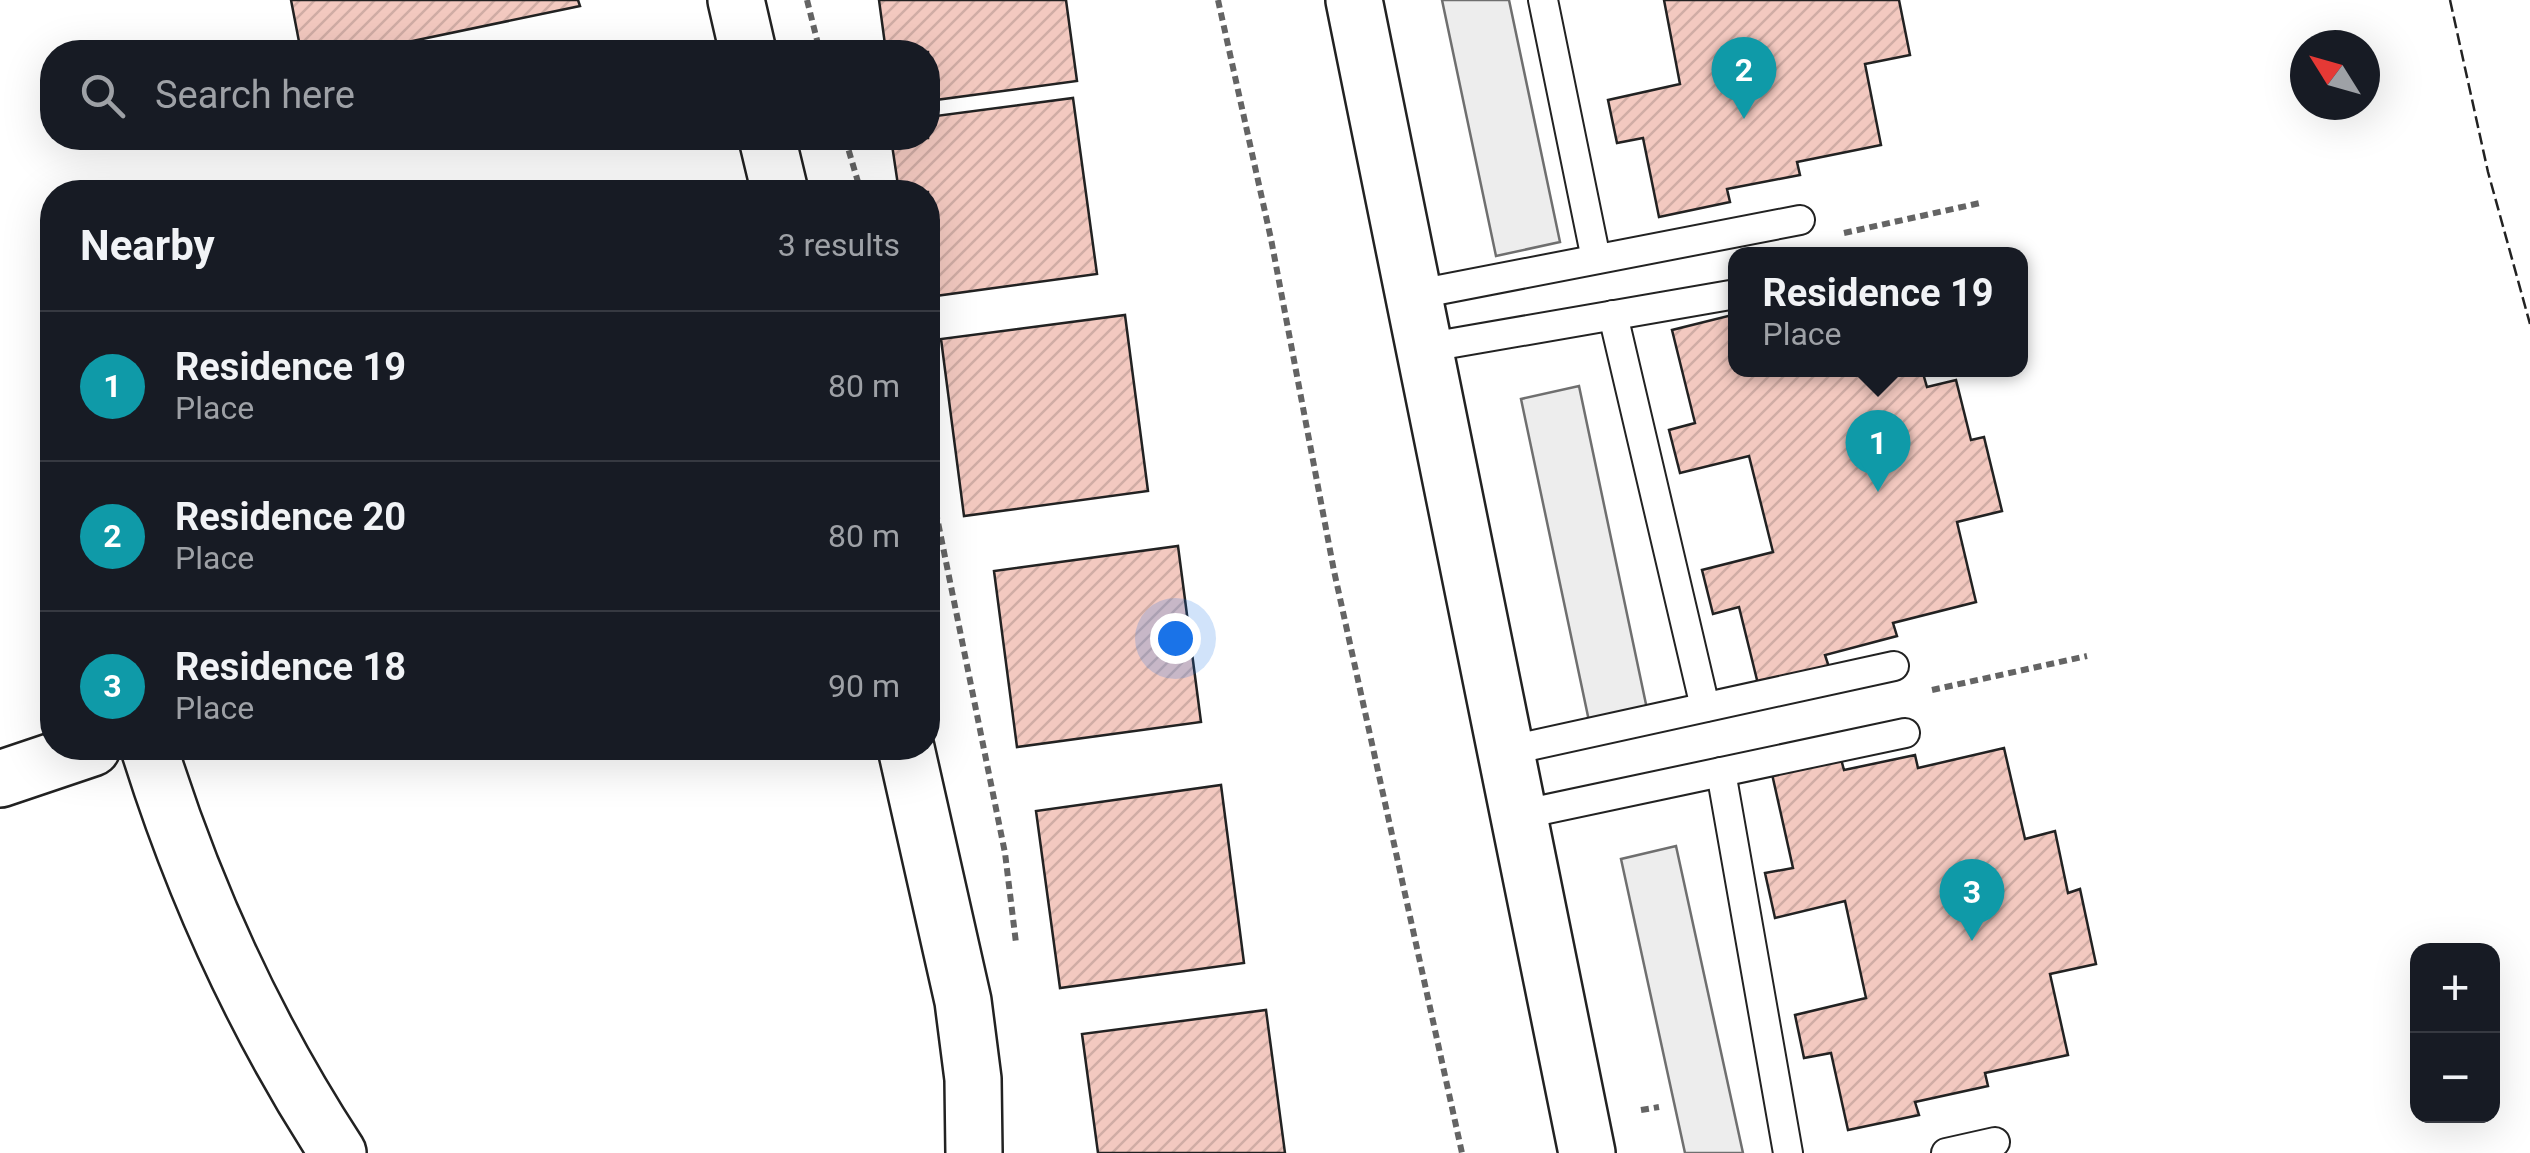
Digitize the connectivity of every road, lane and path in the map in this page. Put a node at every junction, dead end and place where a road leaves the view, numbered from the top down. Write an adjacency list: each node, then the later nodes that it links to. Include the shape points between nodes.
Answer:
1 (736, 0): 6 (street)
2 (807, 0): 7 (path)
3 (1218, 0): 35 (path)
4 (1354, 0): 16 (street)
5 (1544, 0): 15 (lane)
6 (745, 40)
7 (817, 40)
8 (770, 150): 10 (street)
9 (849, 150): 11 (path)
10 (777, 180)
11 (857, 180)
12 (1980, 202): 14 (path)
13 (1800, 220): 15 (lane)
14 (1844, 233)
15 (1596, 260): 16 (lane)
16 (1413, 295): 19 (street)
17 (1728, 295): 18 (lane)
18 (1612, 315): 19 (lane); 22 (lane)
19 (1424, 348): 24 (street)
20 (940, 532): 31 (path, via 1005,853)
21 (1894, 666): 22 (lane)
22 (1705, 708): 24 (lane)
23 (1905, 733): 28 (lane)
24 (1506, 751): 30 (street)
25 (55, 760): 29 (street)
26 (152, 760): 33 (street, via 221,944)
27 (909, 760): 34 (street, via 964,1001)
28 (1721, 772): 30 (lane); 37 (lane)
29 (0, 778)
30 (1519, 816): 36 (street)
31 (1017, 952)
32 (1996, 1142): 38 (lane)
33 (338, 1153)
34 (974, 1153)
35 (1462, 1153)
36 (1587, 1153)
37 (1788, 1153)
38 (1946, 1153)

